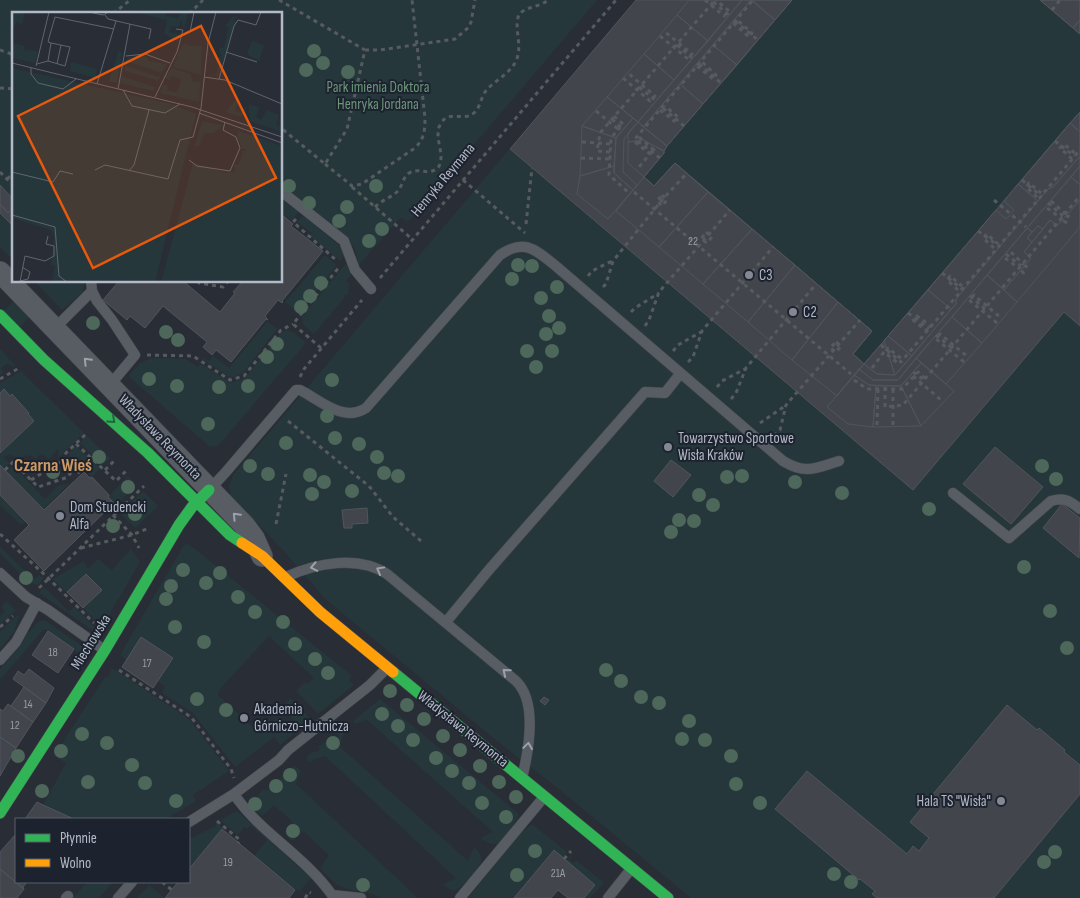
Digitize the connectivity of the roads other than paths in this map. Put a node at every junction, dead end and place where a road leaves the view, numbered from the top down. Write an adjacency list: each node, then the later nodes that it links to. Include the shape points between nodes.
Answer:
1 (282, 191): 4 (lane, via 344,242 357,273)
2 (0, 272): 6 (street, Władysława Reymonta)
3 (92, 286): 6 (lane); 9 (lane, via 97,301 135,355)
4 (371, 289)
5 (0, 315): 7 (street, Władysława Reymonta)
6 (52, 326): 7 (street); 9 (street, Władysława Reymonta, one-way to 6)
7 (29, 345): 12 (street, Władysława Reymonta, one-way to 12, via 142,447)
8 (682, 371): 10 (lane, via 790,465 810,470); 12 (lane, via 544,256 529,247 511,248 500,254 366,408 348,414 296,386); 18 (lane, via 665,392 645,392)
9 (110, 385): 12 (street, Władysława Reymonta)
10 (840, 461)
11 (953, 493): 13 (lane, via 1008,538 1051,500 1067,499)
12 (203, 495): 14 (street, Władysława Reymonta, via 245,526); 19 (street, Miechowska, via 179,525)
13 (1080, 509)
14 (262, 556): 16 (street, Władysława Reymonta)
15 (0, 573): 17 (lane)
16 (284, 578): 18 (lane, one-way to 16, via 387,574 369,564 317,566); 21 (street, Władysława Reymonta)
17 (37, 603): 19 (lane); 20 (lane, via 16,642)
18 (446, 622): 22 (lane, one-way to 18, via 530,735 523,689)
19 (104, 650): 25 (street, Miechowska)
20 (0, 660)
21 (387, 667): 22 (street, Władysława Reymonta); 23 (lane, via 370,685)
22 (522, 778): 24 (street, Władysława Reymonta)
23 (236, 792): 26 (lane); 29 (lane, via 248,813 320,878)
24 (544, 796): 27 (street, Władysława Reymonta); 32 (lane)
25 (0, 813)
26 (190, 821)
27 (632, 868): 33 (lane); 34 (street, Władysława Reymonta)
28 (131, 883): 30 (lane)
29 (331, 896): 31 (lane)
30 (118, 898)
31 (361, 898)
32 (460, 898)
33 (608, 898)
34 (668, 898)

